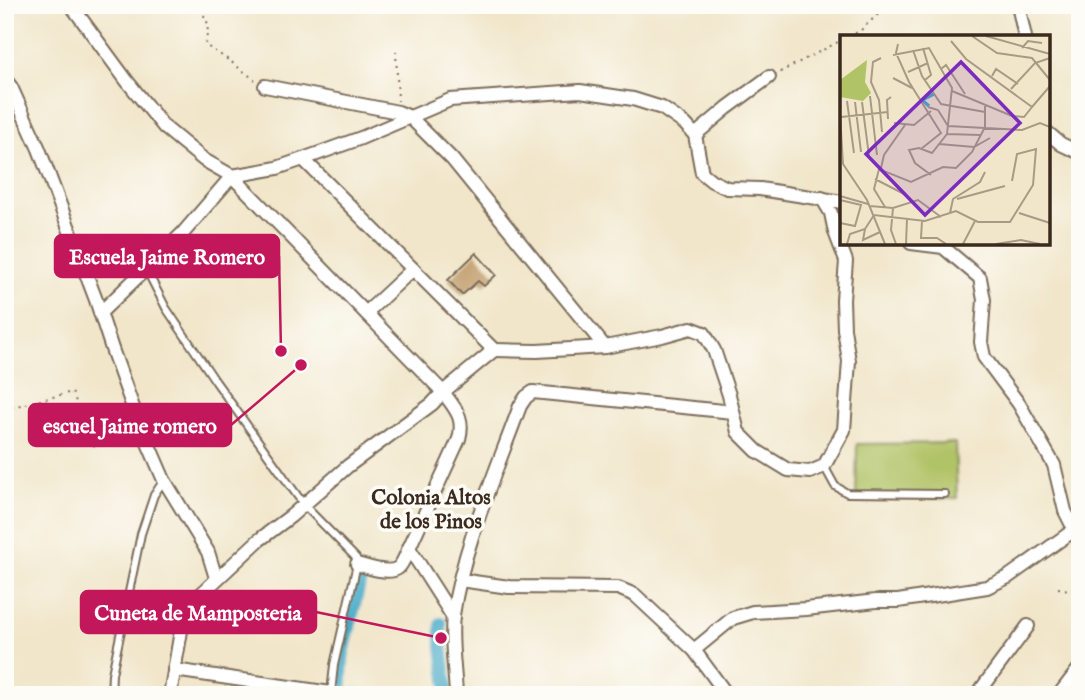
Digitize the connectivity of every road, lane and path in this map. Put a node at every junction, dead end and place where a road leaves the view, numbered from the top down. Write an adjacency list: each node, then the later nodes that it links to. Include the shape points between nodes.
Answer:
1 (71, 5): 17 (street, via 164,127)
2 (194, 5): 11 (path, via 209,25 205,45)
3 (888, 5): 5 (path)
4 (1018, 5): 6 (street)
5 (852, 35)
6 (1025, 35)
7 (840, 41): 9 (path)
8 (396, 51): 12 (path)
9 (769, 77): 13 (street)
10 (5, 79): 23 (street, via 39,149)
11 (265, 86): 12 (street)
12 (404, 115): 13 (street, via 450,100 580,91 662,108); 16 (street, via 361,138); 25 (street, via 452,159)
13 (695, 135): 18 (street, via 702,173 712,181 727,188)
14 (1050, 135): 15 (street)
15 (1080, 153)
16 (303, 159): 17 (street); 22 (street)
17 (232, 176): 21 (street); 24 (street)
18 (822, 198): 19 (street); 31 (street, via 846,261 843,300 849,361 844,430)
19 (840, 202)
20 (927, 245): 35 (street, via 943,247 980,278 984,357 1019,404 1054,465 1065,511)
21 (146, 268): 23 (street); 34 (lane, via 166,308)
22 (413, 269): 24 (street); 26 (street)
23 (100, 313): 32 (street)
24 (366, 313): 27 (street)
25 (605, 347): 26 (street); 29 (street, via 691,328 704,332)
26 (494, 350): 27 (street)
27 (443, 392): 34 (street); 36 (street, via 462,421 460,439)
28 (5, 409): 30 (path, via 72,392)
29 (733, 412): 31 (street, via 738,432 757,452 788,470 810,472); 39 (street, via 533,392 520,406)
30 (95, 446)
31 (824, 466): 33 (lane, via 835,486 848,493)
32 (164, 480): 38 (street, via 208,552); 48 (lane, via 141,534)
33 (945, 494)
34 (304, 505): 37 (lane); 38 (street)
35 (1078, 529): 44 (street, via 987,587 898,601 753,612 733,618)
36 (409, 548): 37 (street, via 395,570); 42 (street)
37 (357, 564): 47 (lane)
38 (216, 578): 46 (street, via 182,625)
39 (460, 580): 42 (street); 44 (street, via 509,587 618,589 645,603)
40 (1058, 588): 41 (path)
41 (1080, 592)
42 (453, 617): 50 (street)
43 (1028, 626): 52 (street)
44 (694, 650): 51 (street)
45 (1079, 669): 53 (street)
46 (174, 670): 47 (street); 49 (street)
47 (331, 694)
48 (111, 695)
49 (170, 695)
50 (456, 695)
51 (727, 695)
52 (977, 695)
53 (1059, 695)

